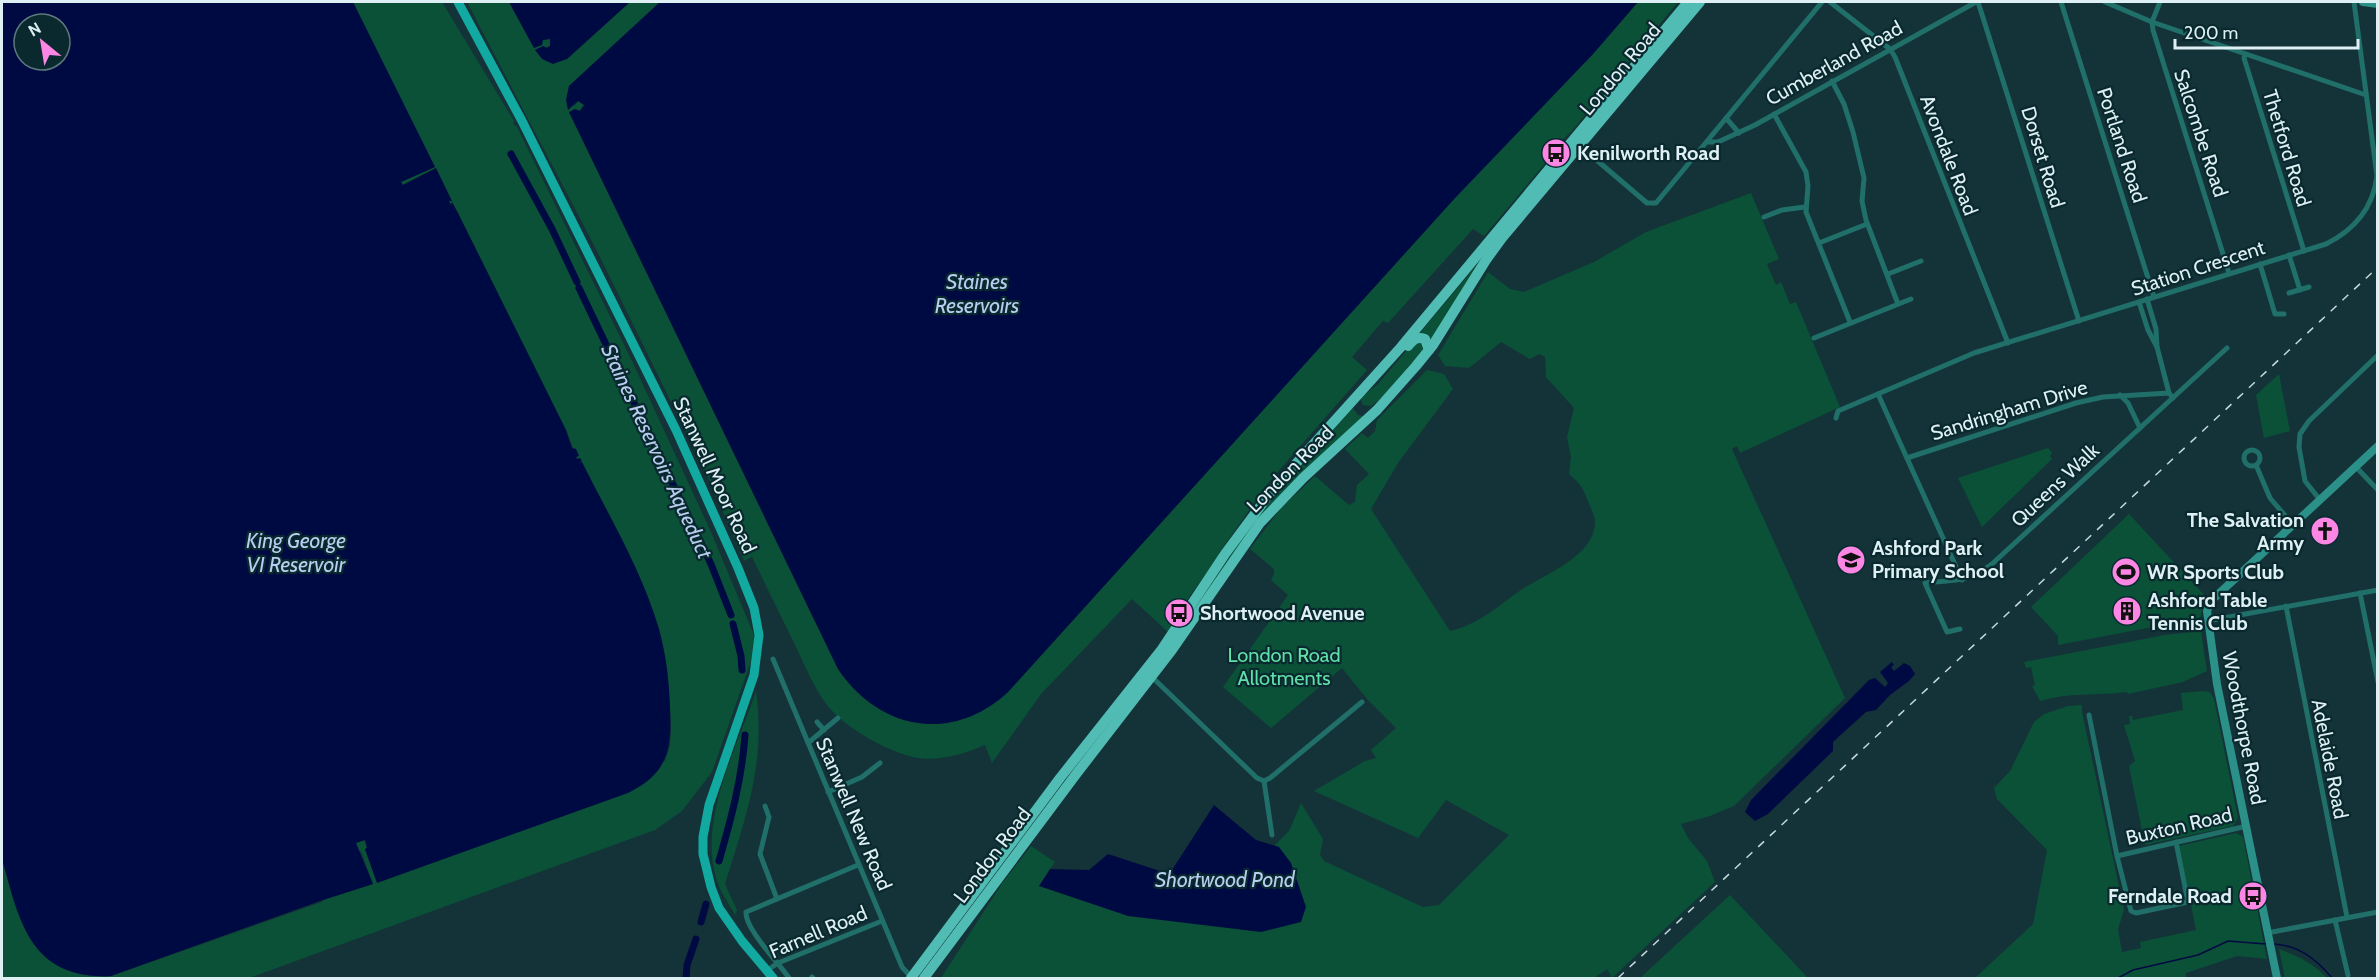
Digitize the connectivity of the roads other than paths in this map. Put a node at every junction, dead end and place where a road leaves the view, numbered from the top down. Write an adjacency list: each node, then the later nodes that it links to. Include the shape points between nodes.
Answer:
1 (458, 2): 98 (main road, Stanwell Moor Road, via 522,121 676,430 757,617 759,646 754,675 709,804 703,854 719,908)
2 (1688, 2): 50 (highway)
3 (1700, 2): 22 (highway, London Road)
4 (1822, 2): 19 (street)
5 (1830, 2): 14 (street, Avondale Road)
6 (1977, 2): 14 (street, Cumberland Road); 42 (street, Dorset Road)
7 (2061, 2): 36 (street, Portland Road)
8 (2105, 2): 13 (street)
9 (2160, 2): 13 (street)
10 (2354, 2): 17 (street, Station Crescent)
11 (2363, 2): 12 (street)
12 (2378, 4)
13 (2152, 22): 15 (street); 31 (street, Salcombe Road)
14 (1890, 49): 16 (street, Cumberland Road); 45 (street, Avondale Road)
15 (2245, 54): 17 (street); 27 (street, Thetford Road, via 2254,95)
16 (1832, 81): 18 (street, Cumberland Road); 25 (street, via 1853,132 1864,178 1863,209)
17 (2366, 94): 27 (street, Station Crescent, via 2377,167 2371,201 2355,225 2340,237)
18 (1774, 114): 20 (street, Cumberland Road); 23 (street, via 1806,172)
19 (1726, 118): 20 (street); 21 (street)
20 (1738, 133): 21 (street, Cumberland Road)
21 (1708, 142): 22 (street, via 1651,204)
22 (1580, 146): 48 (highway, London Road, via 1486,260)
23 (1805, 207): 24 (street); 26 (street)
24 (1764, 217)
25 (1868, 224): 26 (street); 32 (street)
26 (1819, 243): 43 (street)
27 (2304, 251): 28 (street, Station Crescent)
28 (2289, 255): 30 (street, Station Crescent); 34 (street)
29 (1921, 261): 32 (street)
30 (2260, 264): 31 (street, Station Crescent); 41 (street, via 2275,314)
31 (2229, 273): 36 (street, Station Crescent)
32 (1888, 274): 40 (street)
33 (2309, 287): 34 (street)
34 (2300, 290): 35 (street)
35 (2289, 294)
36 (2154, 297): 38 (street, Station Crescent)
37 (1911, 299): 40 (street)
38 (2147, 299): 39 (street, Station Crescent); 46 (street)
39 (2139, 302): 42 (street, Station Crescent); 46 (street)
40 (1898, 304): 43 (street)
41 (2284, 314)
42 (2079, 321): 45 (street, Station Crescent)
43 (1850, 322): 44 (street)
44 (1814, 338)
45 (2008, 343): 51 (street, Station Crescent, via 1956,360)
46 (2157, 347): 53 (street)
47 (2227, 348): 53 (street, Queens Walk)
48 (1429, 350): 50 (highway, via 1425,339 1414,339 1381,377); 55 (highway, London Road)
49 (2378, 355): 63 (street, via 2300,434 2306,481)
50 (1369, 384): 54 (highway)
51 (1878, 394): 56 (street, Station Crescent, via 1838,411); 59 (street)
52 (2120, 395): 53 (street, Sandringham Drive); 57 (street); 59 (street, Sandringham Drive, via 2053,410)
53 (2171, 396): 57 (street, Queens Walk)
54 (1357, 398): 55 (highway, via 1362,410); 101 (highway, via 1256,511 1162,649)
55 (1377, 410): 72 (highway, London Road, via 1260,523)
56 (1836, 418)
57 (2140, 428): 65 (street, Queens Walk, via 1992,564)
58 (2378, 446): 61 (street)
59 (1907, 458): 65 (street)
60 (2256, 465): 64 (street, via 2270,498)
61 (2355, 466): 62 (street); 63 (street)
62 (2378, 490)
63 (2320, 500): 64 (street)
64 (2293, 525): 69 (street, via 2212,600)
65 (1962, 580): 70 (street, Queens Walk, via 1925,583 1947,632)
66 (2378, 590): 67 (street)
67 (2360, 593): 68 (street); 73 (street)
68 (2286, 606): 69 (street); 93 (street, Adelaide Road)
69 (2207, 621): 86 (street, Woodthorpe Road)
70 (1960, 629)
71 (774, 659): 79 (street, Stanwell New Road)
72 (1152, 677): 82 (street); 102 (highway, London Road)
73 (2378, 682)
74 (1362, 702): 82 (street)
75 (2089, 715): 89 (street)
76 (838, 718): 78 (street)
77 (817, 722): 78 (street)
78 (824, 730): 79 (street)
79 (807, 743): 84 (street, Stanwell New Road)
80 (880, 763): 81 (street)
81 (862, 777): 83 (street); 84 (street)
82 (1264, 781): 87 (street)
83 (867, 784)
84 (828, 792): 90 (street, Stanwell New Road)
85 (765, 806): 91 (street, via 769,818 760,854)
86 (2247, 826): 88 (street, Buxton Road); 96 (street, Woodthorpe Road)
87 (1272, 836)
88 (2176, 842): 89 (street, Buxton Road); 89 (street, via 2188,902 2136,914 2131,911)
89 (2117, 856)
90 (858, 865): 91 (street); 95 (street, Stanwell New Road)
91 (777, 899): 97 (street, via 746,912 745,916)
92 (2378, 912): 93 (street)
93 (2347, 917): 94 (street)
94 (2335, 920): 96 (street); 99 (street)
95 (882, 921): 97 (street, Farnell Road); 101 (street, Stanwell New Road, via 902,967)
96 (2268, 940): 103 (street, Woodthorpe Road)
97 (778, 963): 98 (street, Farnell Road); 100 (street)
98 (769, 975)
99 (2348, 975)
100 (789, 978)
101 (911, 978)
102 (924, 978)
103 (2277, 978)

